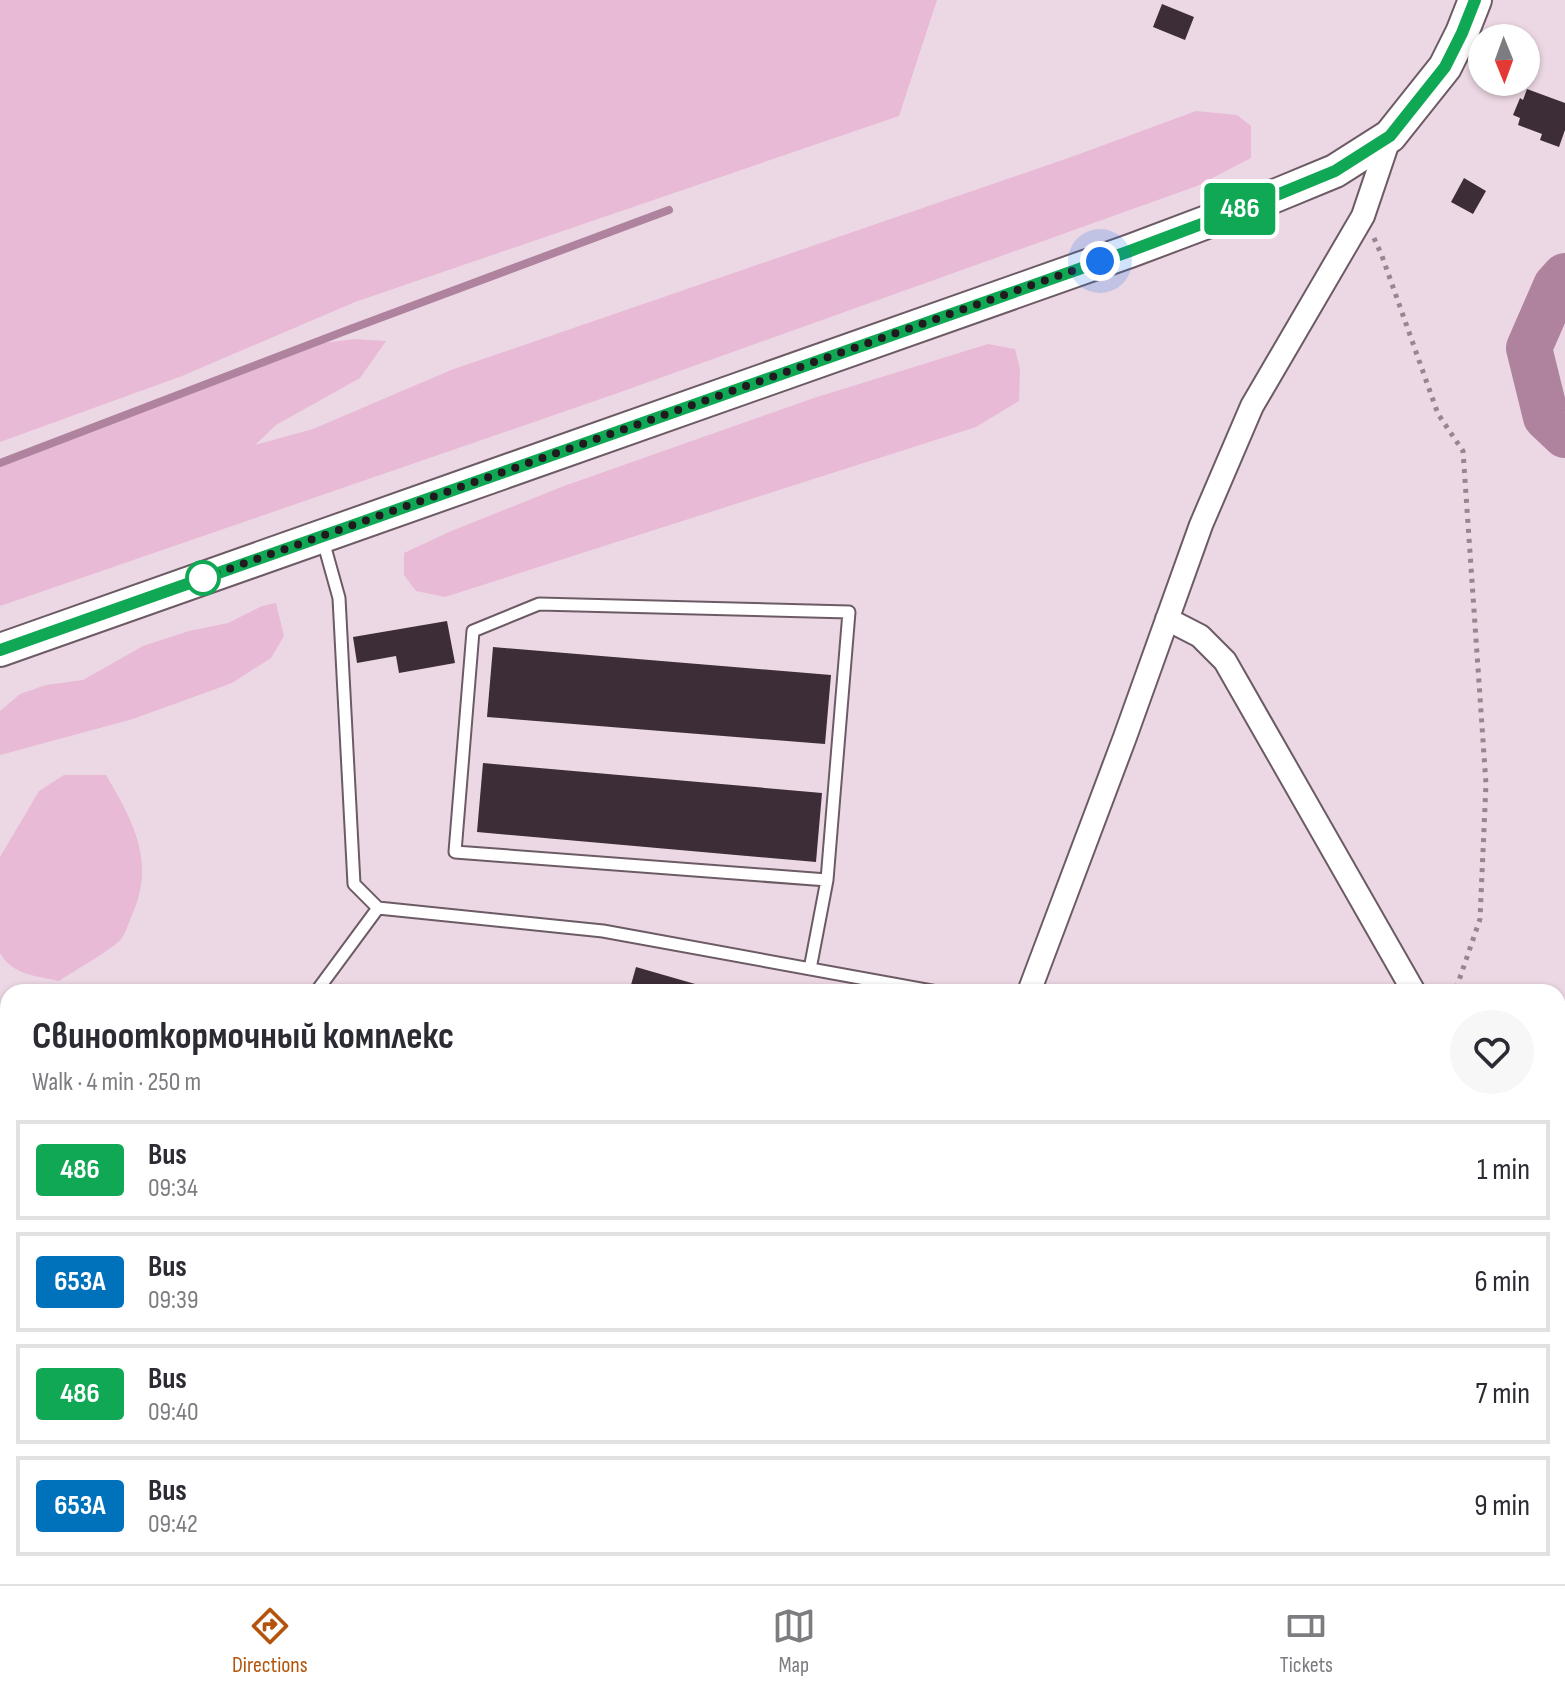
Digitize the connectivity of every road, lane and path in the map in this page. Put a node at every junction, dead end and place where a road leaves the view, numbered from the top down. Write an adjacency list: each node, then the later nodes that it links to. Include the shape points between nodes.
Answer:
1 (1475, 0): 2 (main road, via 1445,67)
2 (1390, 136): 3 (street); 4 (main road, via 1335,171 1156,241)
3 (1363, 216): 5 (street, via 1252,406); 14 (path, via 1438,414 1463,451 1486,784 1480,919)
4 (322, 536): 6 (main road); 8 (lane, via 339,598 354,884)
5 (1167, 619): 12 (street); 13 (street, via 1200,636 1225,661)
6 (0, 650)
7 (827, 880): 7 (lane, via 849,612 539,604 473,631 455,852); 9 (lane)
8 (378, 908): 9 (lane, via 603,931); 10 (lane)
9 (810, 969): 11 (lane)
10 (322, 984)
11 (893, 984)
12 (1032, 984)
13 (1409, 984)
14 (1458, 984)

